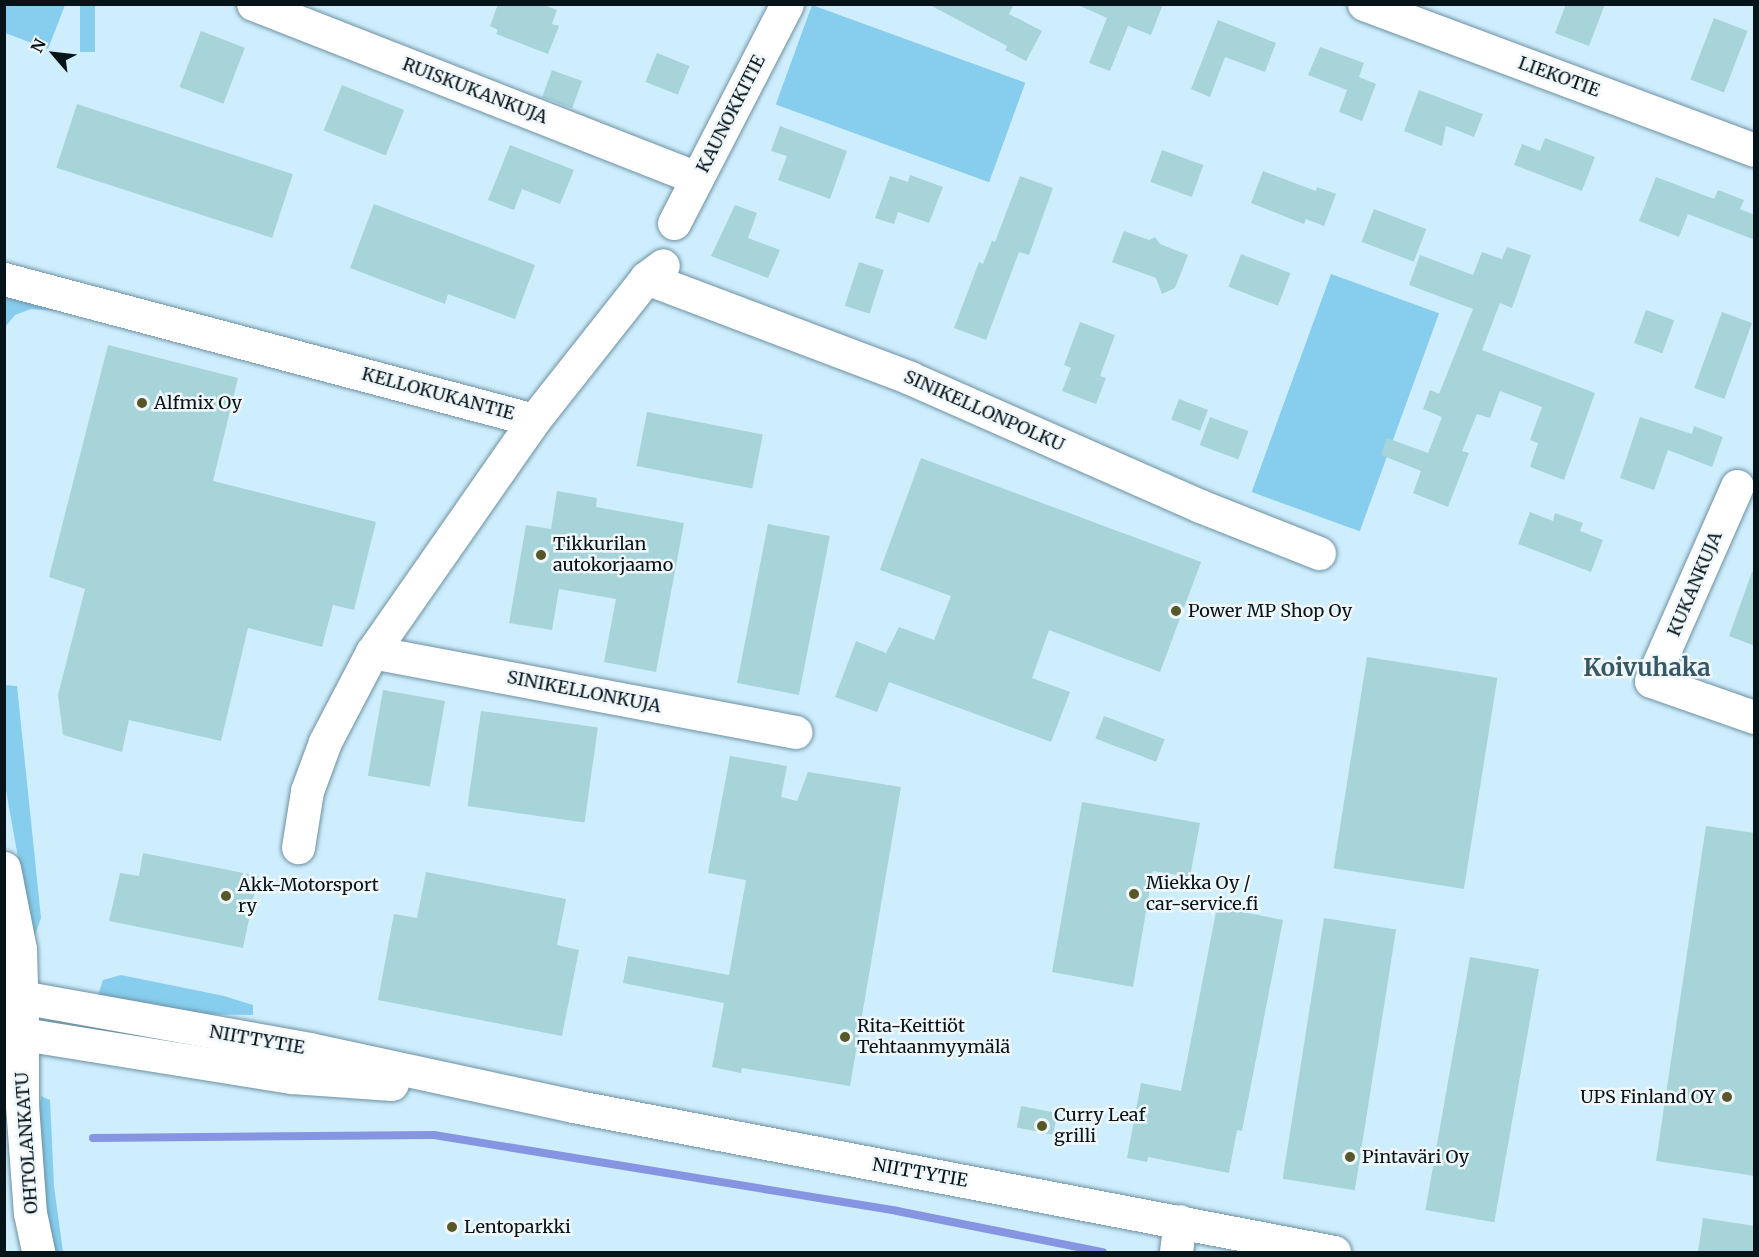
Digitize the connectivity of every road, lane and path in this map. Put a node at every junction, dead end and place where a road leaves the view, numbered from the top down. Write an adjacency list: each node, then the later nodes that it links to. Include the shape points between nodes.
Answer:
1 (253, 4): 5 (street, RUISKUKANKUJA)
2 (787, 4): 5 (street, KAUNOKKITIE)
3 (1364, 4): 4 (street, LIEKOTIE)
4 (1755, 150)
5 (697, 178): 6 (street, KAUNOKKITIE)
6 (675, 223)
7 (4, 279): 8 (street, KELLOKUKANTIE)
8 (534, 420): 10 (street, SINIKELLONPOLKU, via 656,270 1200,506); 11 (street, KELLOKUKANTIE)
9 (1737, 486): 12 (street, KUKANKUJA, via 1652,681)
10 (1319, 553)
11 (372, 652): 13 (street, SINIKELLONKUJA); 14 (street, KELLOKUKANTIE, via 325,742 307,791)
12 (1755, 717)
13 (796, 732)
14 (298, 847)
15 (4, 868): 16 (street, OHTOLANKATU, via 20,949)
16 (13, 996): 17 (street, OHTOLANKATU); 18 (street, NIITTYTIE, via 310,1049)
17 (13, 1032): 18 (street, NIITTYTIE, via 292,1077); 20 (street, OHTOLANKATU, via 30,1213)
18 (507, 1092): 19 (street, NIITTYTIE)
19 (1178, 1237): 21 (street, NIITTYTIE)
20 (38, 1252)
21 (1334, 1252)

